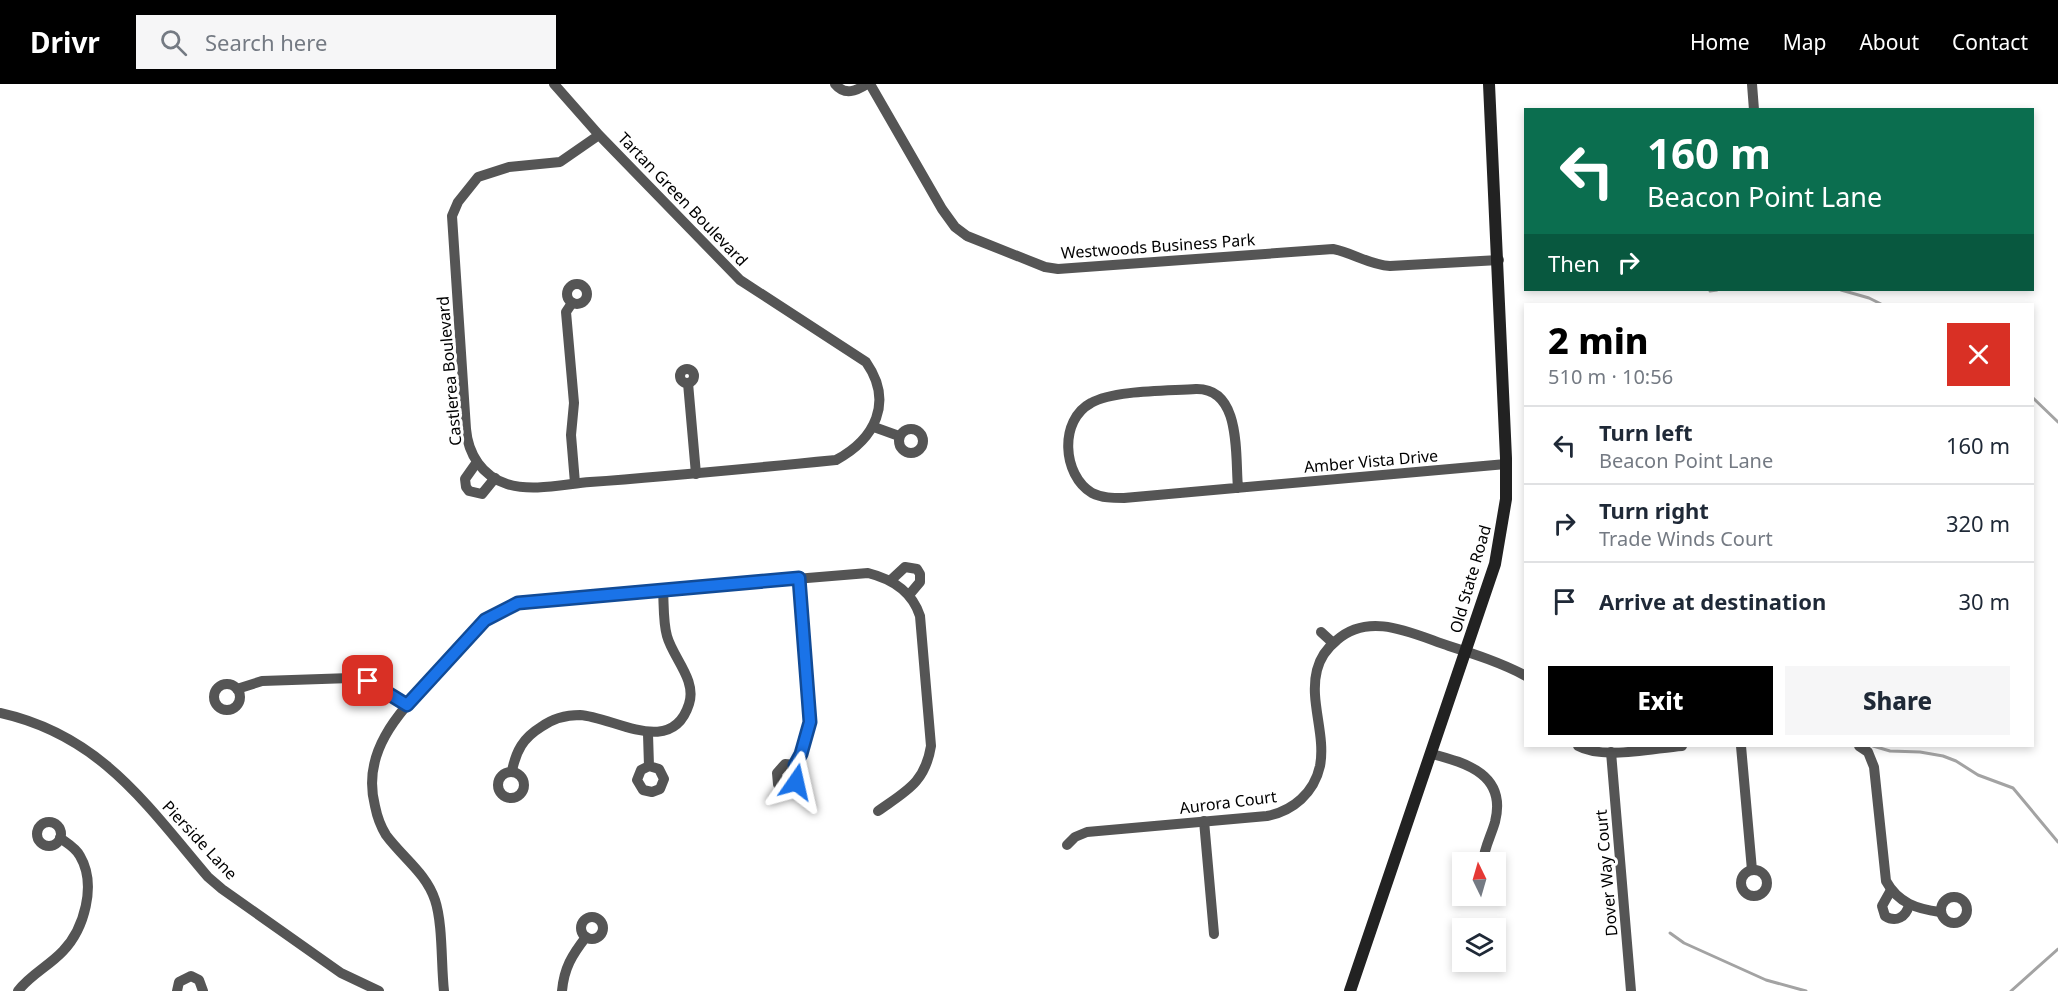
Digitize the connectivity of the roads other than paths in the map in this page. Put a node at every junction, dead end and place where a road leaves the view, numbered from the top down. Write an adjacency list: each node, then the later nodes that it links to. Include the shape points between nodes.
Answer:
1 (554, 84): 7 (street, Tartan Green Boulevard)
2 (835, 84): 3 (street, Westwoods Business Park, via 851,92)
3 (869, 84): 8 (street, Westwoods Business Park, via 955,227 967,236 1045,267 1333,249 1390,266)
4 (1489, 84): 8 (street, Old State Road)
5 (1752, 84): 6 (street)
6 (1754, 108)
7 (599, 135): 11 (street, Tartan Green Boulevard, via 741,280 866,362 878,384); 13 (street, Castlerea Boulevard, via 560,162 509,167 478,177 452,216 466,429)
8 (1499, 260): 14 (street, Old State Road)
9 (572, 303): 17 (street, via 566,312 574,403 571,435)
10 (688, 383): 15 (street)
11 (874, 427): 12 (street); 15 (street, Castlerea Boulevard, via 856,448 836,460)
12 (899, 436)
13 (477, 462): 16 (street, Castlerea Boulevard); 16 (street, via 465,478 469,491 482,494)
14 (1506, 464): 18 (street, Amber Vista Drive); 25 (street, Old State Road, via 1506,499 1499,545)
15 (696, 474): 17 (street, Castlerea Boulevard)
16 (495, 478): 17 (street, Castlerea Boulevard, via 512,485)
17 (575, 483)
18 (1238, 488): 18 (street, Amber Vista Drive, via 1124,498 1100,496 1083,485 1072,468 1068,439 1071,425 1085,407 1106,397 1210,391 1223,399 1231,415)
19 (799, 578): 20 (street, via 868,573); 21 (street); 37 (street, via 810,722)
20 (891, 580): 22 (street); 22 (street, via 905,567 917,569 920,582)
21 (663, 590): 28 (street, via 527,601 509,607 485,620); 30 (street, via 666,633 689,681 689,703 674,725)
22 (909, 595): 40 (street, via 920,616 932,746 921,777)
23 (1321, 632): 24 (street)
24 (1333, 643): 25 (street, via 1350,631 1377,625); 41 (street, Aurora Court, via 1322,657 1315,679 1321,751 1311,787 1296,804 1275,814)
25 (1466, 652): 26 (street); 36 (street, Old State Road)
26 (1524, 675)
27 (237, 689): 28 (street, via 262,681 351,678 376,684)
28 (407, 705): 55 (street, via 380,742 372,767 372,797 386,834 425,879 435,900)
29 (0, 714): 54 (street, Pierside Lane, via 47,728 98,757 130,785 222,889 341,973)
30 (648, 734): 38 (street); 39 (street, via 579,715 551,720 521,743)
31 (1581, 747): 35 (street)
32 (1670, 747): 35 (street)
33 (1741, 747): 45 (street)
34 (1866, 748): 46 (street, via 1875,776 1884,872)
35 (1611, 752): 58 (street, Dover Way Court)
36 (1432, 754): 44 (street, via 1472,766 1491,787 1497,811); 57 (street, Old State Road)
37 (795, 765)
38 (649, 766)
39 (512, 771)
40 (878, 811)
41 (1204, 821): 43 (street, Aurora Court, via 1087,832); 49 (street)
42 (60, 838): 51 (street, via 81,857 87,882 85,908 78,928 62,952)
43 (1067, 845)
44 (1486, 852)
45 (1752, 870)
46 (1891, 890): 47 (street); 47 (street, via 1882,906 1885,916 1901,917)
47 (1909, 905): 48 (street)
48 (1940, 912)
49 (1214, 934)
50 (586, 937): 56 (street, via 564,973)
51 (18, 991)
52 (177, 991): 53 (street, via 179,982 191,976 199,980)
53 (202, 991)
54 (379, 991)
55 (444, 991)
56 (562, 991)
57 (1350, 991)
58 (1631, 991)

